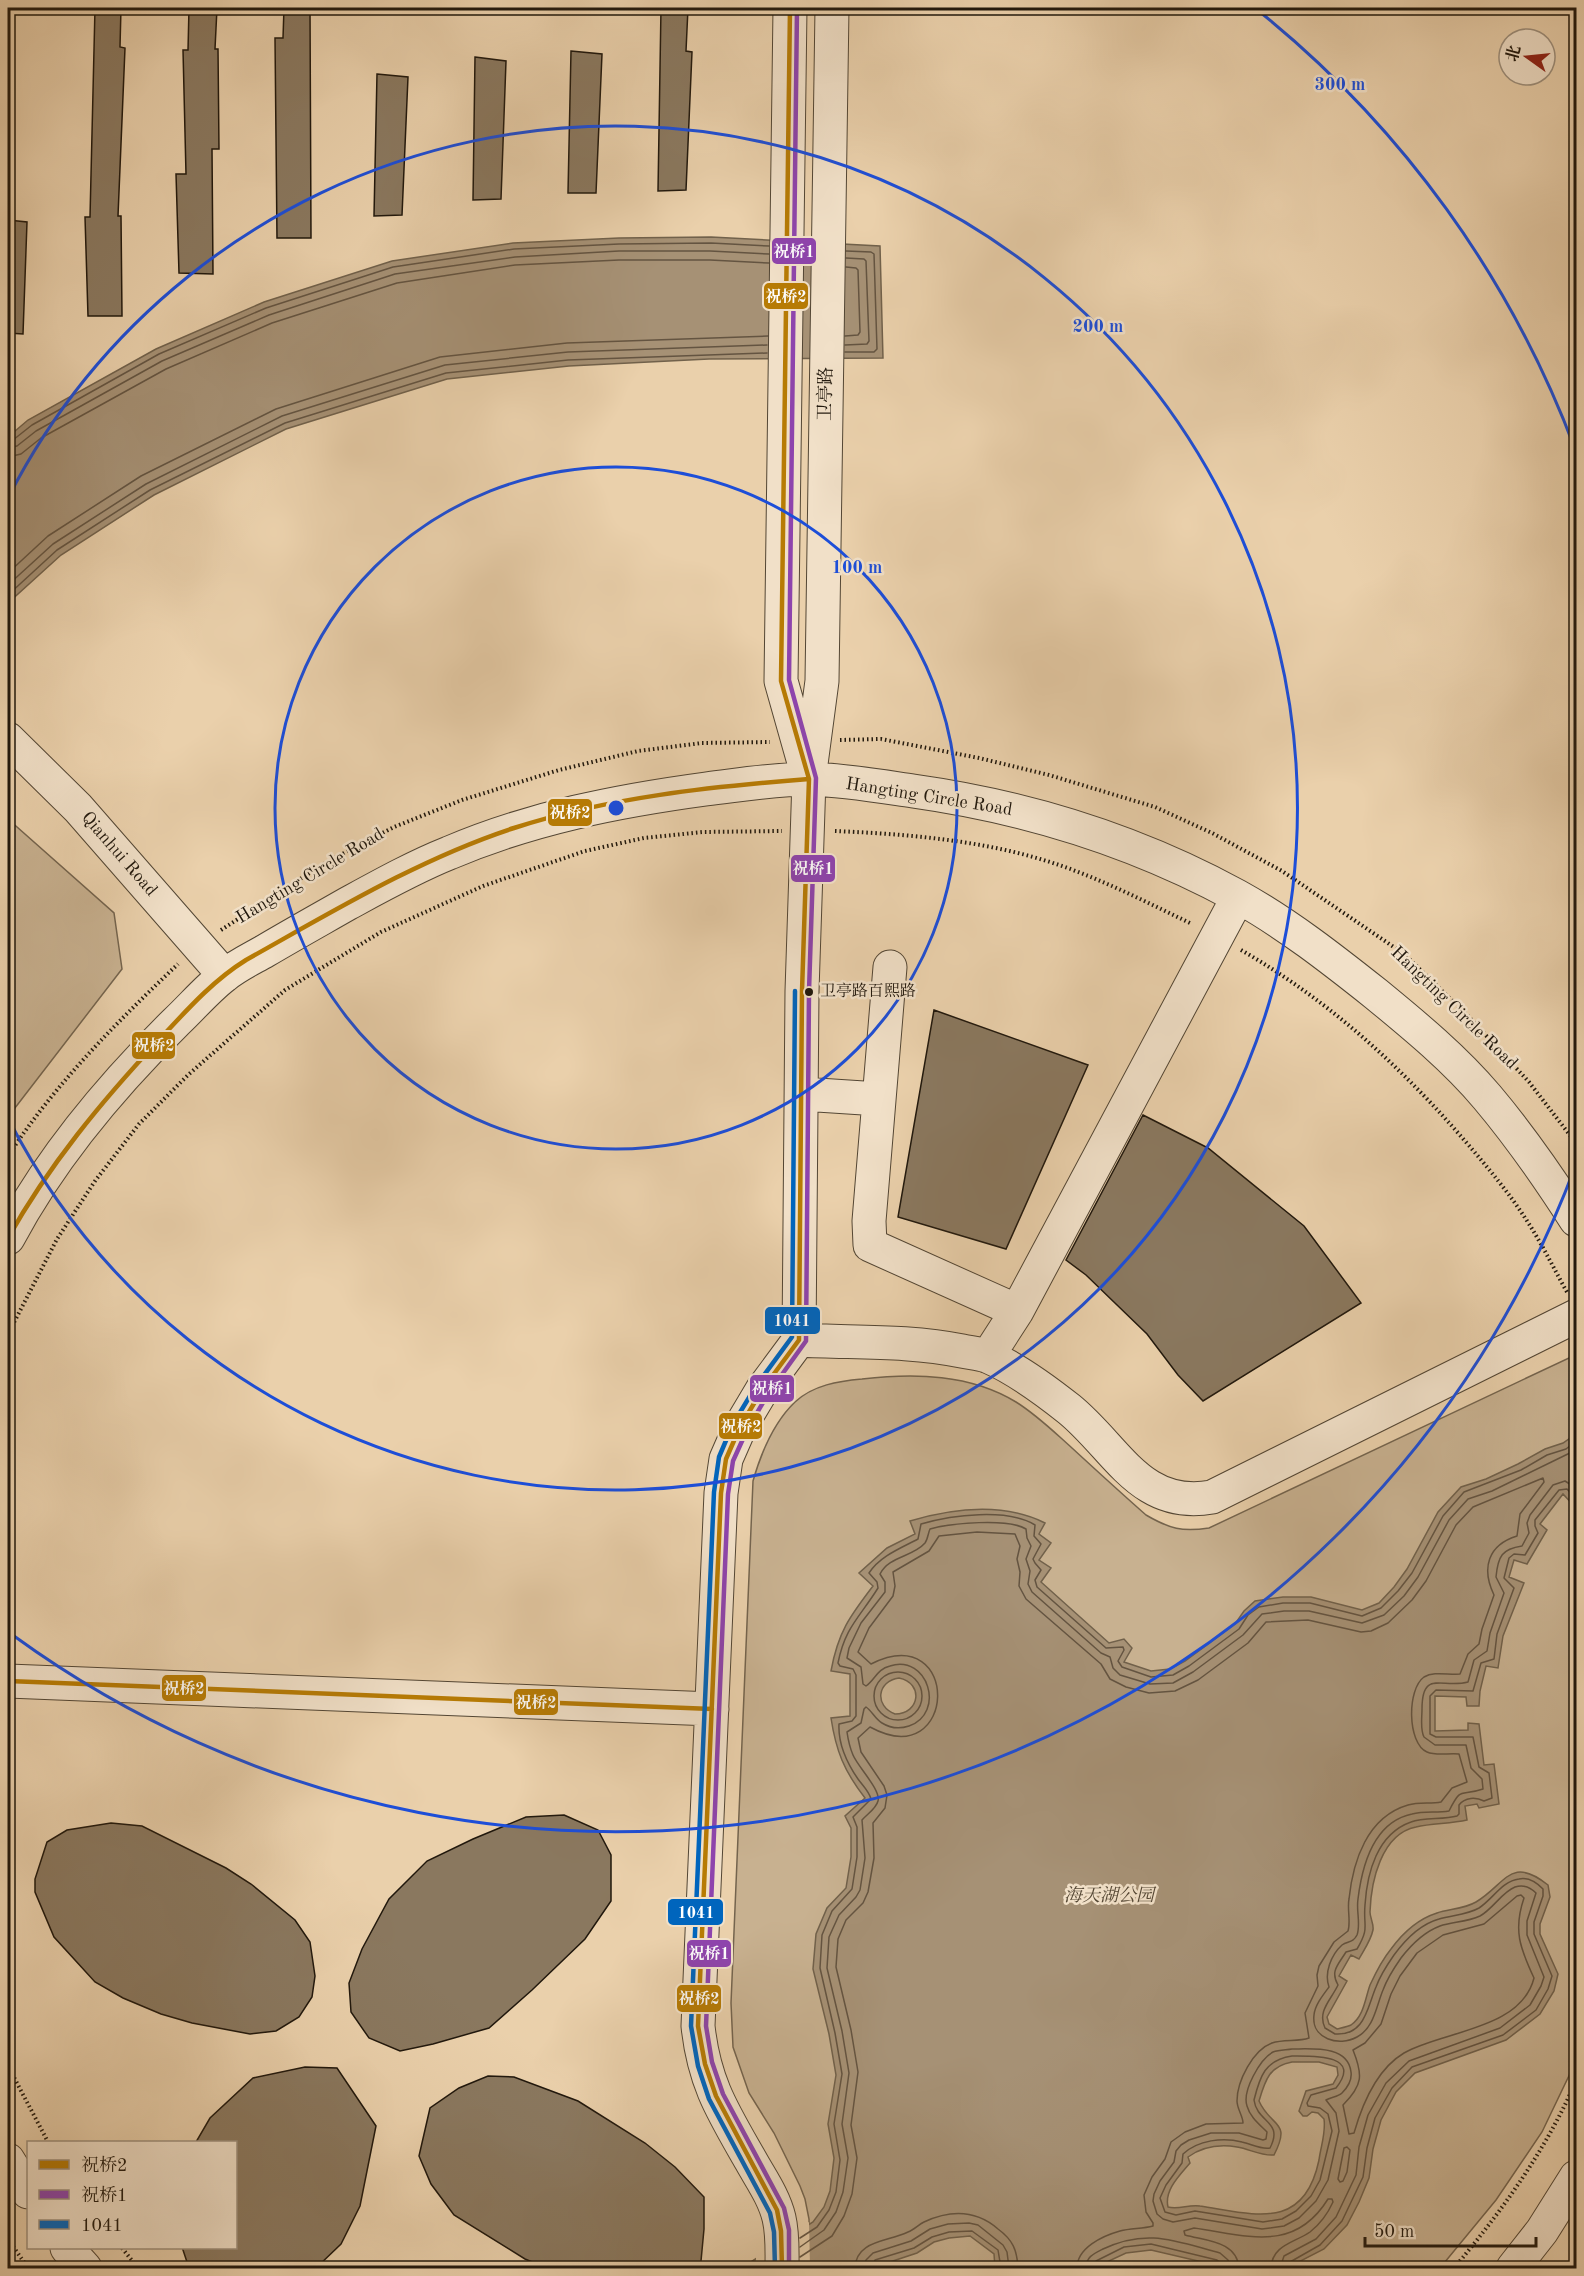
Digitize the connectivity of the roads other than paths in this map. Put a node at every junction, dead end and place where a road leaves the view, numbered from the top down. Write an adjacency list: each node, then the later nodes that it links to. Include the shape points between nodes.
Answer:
1 (790, 8): 4 (street, via 781,681)
2 (832, 8): 4 (street, 卫亭路, via 822,681)
3 (8, 739): 8 (street, Qianhui Road, via 78,808)
4 (806, 741): 5 (street, 卫亭路)
5 (809, 779): 6 (street, Hangting Circle Road, via 932,794 1057,821 1109,837); 8 (street, Hangting Circle Road, via 665,794 590,807 515,828 446,853); 9 (street, 卫亭路)
6 (1238, 897): 11 (street, Hangting Circle Road, via 1296,933 1419,1028 1485,1094 1538,1161); 13 (street)
7 (890, 967): 10 (street)
8 (225, 975): 12 (street, Hangting Circle Road, via 102,1102 64,1149)
9 (802, 1094): 10 (street); 15 (street, 卫亭路)
10 (879, 1099): 13 (street, via 870,1245)
11 (1576, 1220)
12 (8, 1238)
13 (1017, 1311): 16 (street)
14 (1576, 1316): 16 (street, via 1212,1497 1194,1500 1174,1498 1139,1479 1071,1411)
15 (799, 1340): 16 (street, via 898,1343); 18 (street, via 762,1390 726,1459 721,1493)
16 (988, 1356)
17 (8, 1681): 18 (street)
18 (712, 1709): 24 (street, via 698,2026 701,2054 715,2097 773,2199 779,2218)
19 (8, 2160): 21 (street)
20 (1576, 2177): 25 (street)
21 (27, 2190)
22 (70, 2249): 23 (street)
23 (85, 2268)
24 (782, 2268)
25 (1513, 2268)

